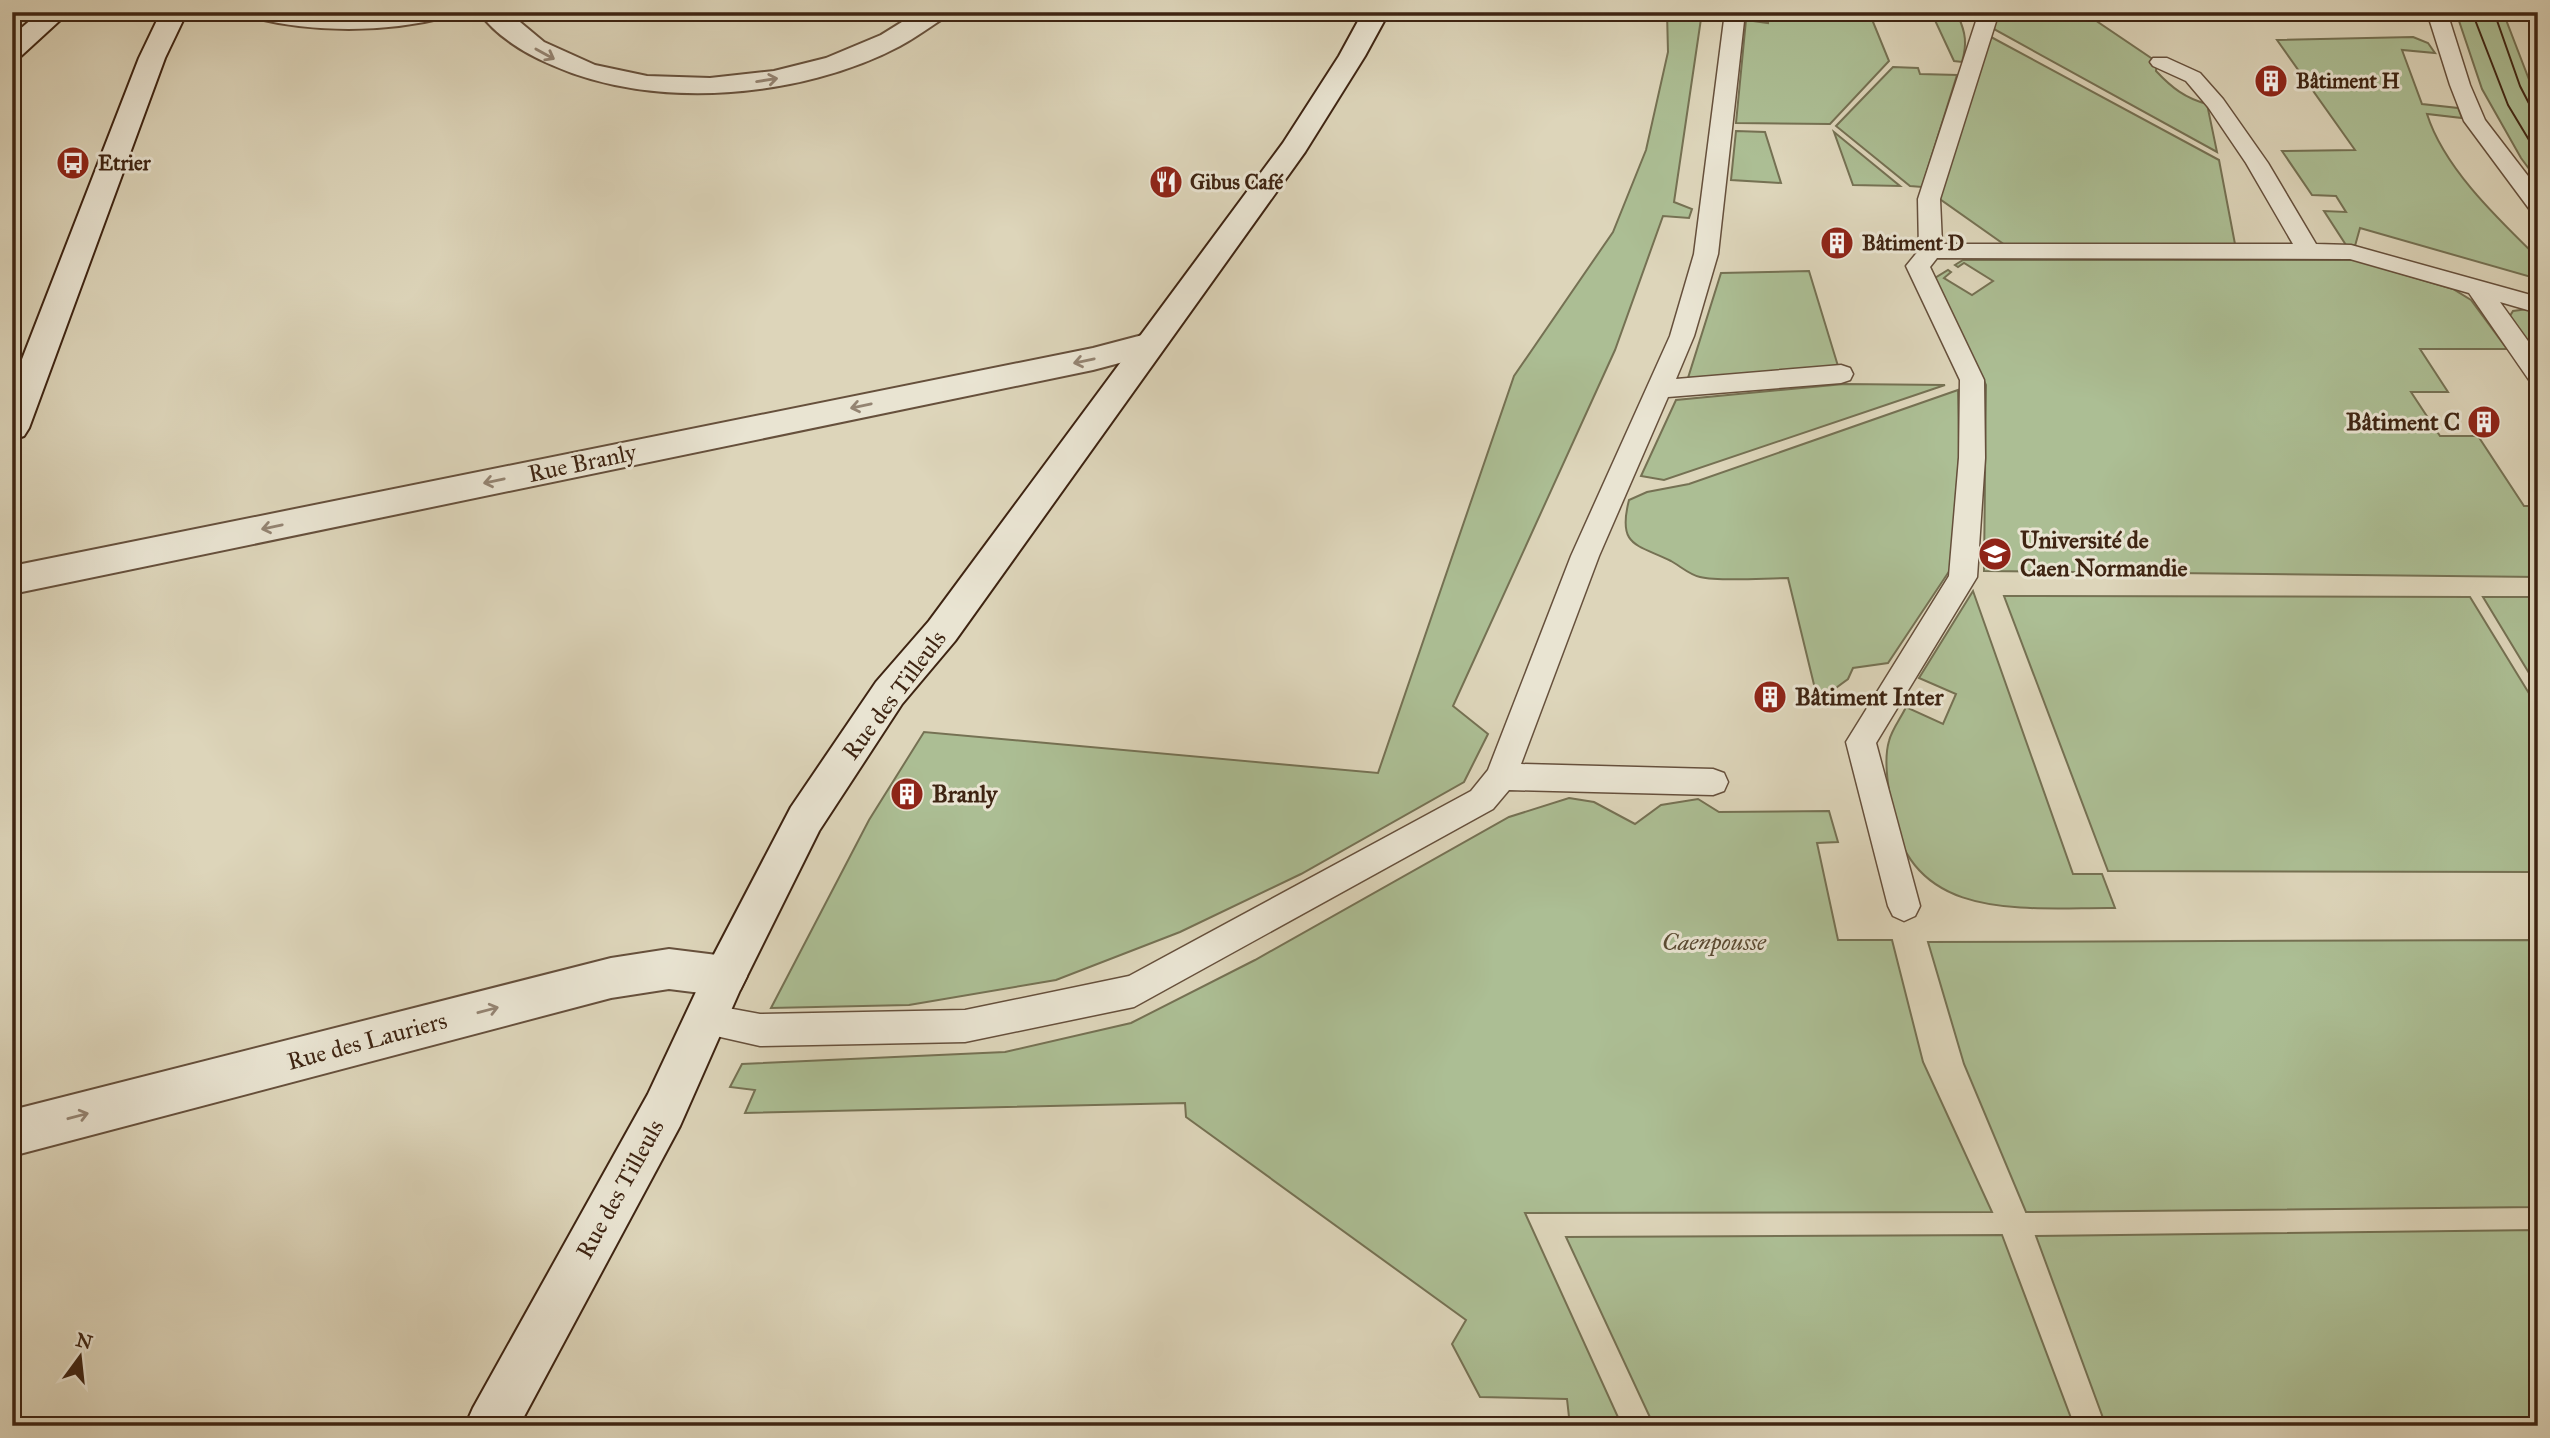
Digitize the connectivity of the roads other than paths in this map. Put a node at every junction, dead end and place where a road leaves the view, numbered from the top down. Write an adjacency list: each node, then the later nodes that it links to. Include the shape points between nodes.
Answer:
1 (56, 12): 11 (street)
2 (174, 12): 22 (street, via 152,58)
3 (258, 12): 4 (street, via 338,22)
4 (438, 12)
5 (492, 12): 6 (street, one-way to 6, via 523,41 553,59 614,78 687,86 771,80 843,62 908,33)
6 (936, 12)
7 (1376, 12): 18 (street, Rue des Tilleuls, via 1295,146)
8 (1735, 12): 21 (lane, via 1706,254 1682,336)
9 (1989, 12): 14 (lane, via 1929,199)
10 (2437, 12): 13 (lane, via 2475,121)
11 (12, 50)
12 (2160, 62): 15 (lane, via 2193,78 2216,103)
13 (2538, 205)
14 (1931, 251): 15 (lane); 26 (lane, via 1919,267 1972,380 1972,458 1963,578 1861,742)
15 (2310, 253): 16 (lane, via 2351,252)
16 (2478, 289): 17 (lane); 20 (lane)
17 (2538, 305)
18 (1150, 344): 23 (street, Rue Branly, one-way to 23); 27 (street, Rue des Tilleuls, via 942,631 864,729 799,830)
19 (1841, 374): 21 (lane)
20 (2538, 374)
21 (1657, 389): 24 (lane, via 1585,556)
22 (12, 428)
23 (12, 580)
24 (1501, 776): 25 (lane); 28 (lane, via 1482,800 1134,991 965,1026 760,1030)
25 (1713, 782)
26 (1904, 906)
27 (725, 976): 28 (street, Rue des Tilleuls); 29 (street, Rue des Lauriers, one-way to 27, via 611,978 669,969)
28 (706, 1020): 30 (street, Rue des Tilleuls, via 664,1110)
29 (12, 1133)
30 (491, 1426)

